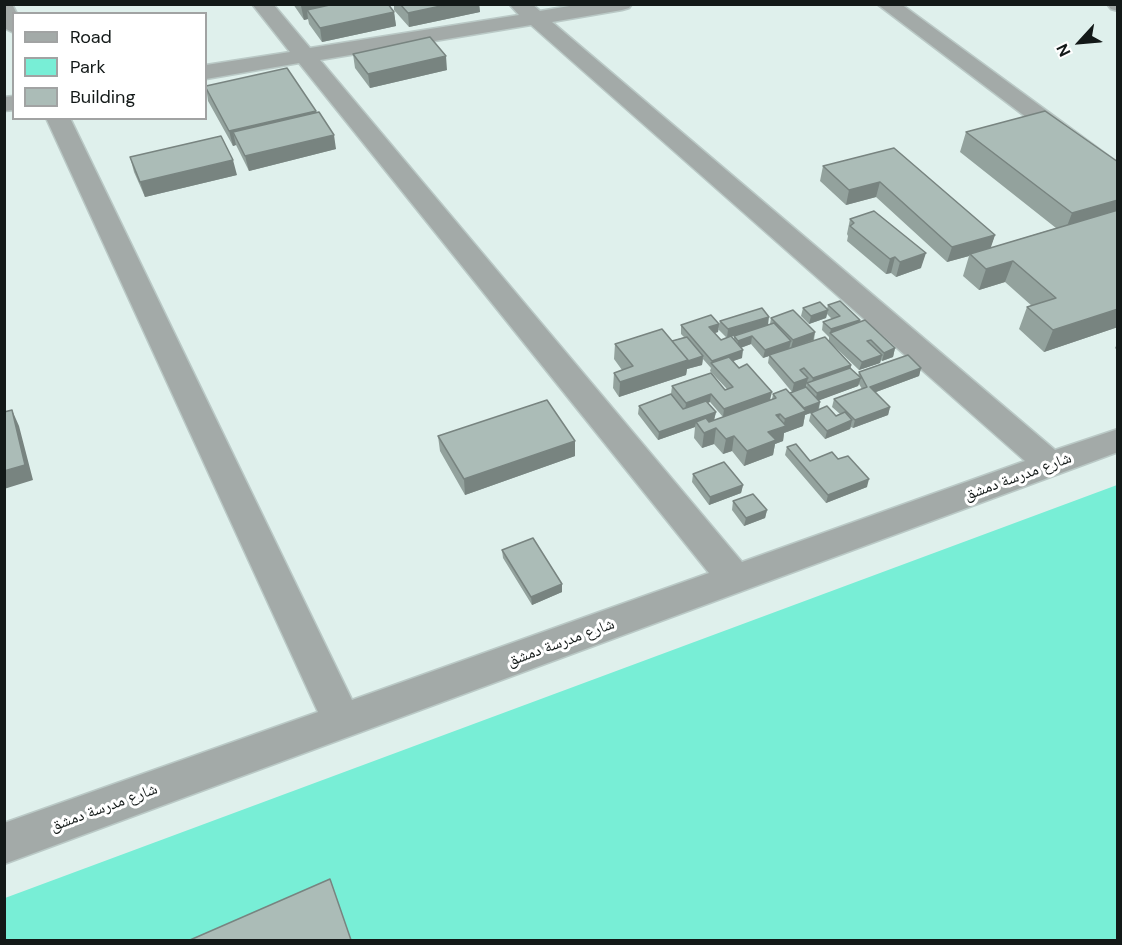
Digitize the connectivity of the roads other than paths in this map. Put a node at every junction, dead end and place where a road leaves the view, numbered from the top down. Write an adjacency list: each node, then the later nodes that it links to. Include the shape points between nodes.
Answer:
1 (262, 4): 7 (street)
2 (622, 4): 5 (street)
3 (887, 4): 10 (street)
4 (4, 8): 6 (street)
5 (527, 11): 7 (street); 12 (street)
6 (12, 23)
7 (303, 56): 8 (street); 13 (street)
8 (207, 72)
9 (59, 120): 14 (street)
10 (1118, 175)
11 (1118, 440): 12 (street, شارع مدرسة دمشق)
12 (1051, 465): 13 (street, شارع مدرسة دمشق)
13 (735, 579): 14 (street, شارع مدرسة دمشق)
14 (343, 722): 15 (street, شارع مدرسة دمشق)
15 (4, 844)

